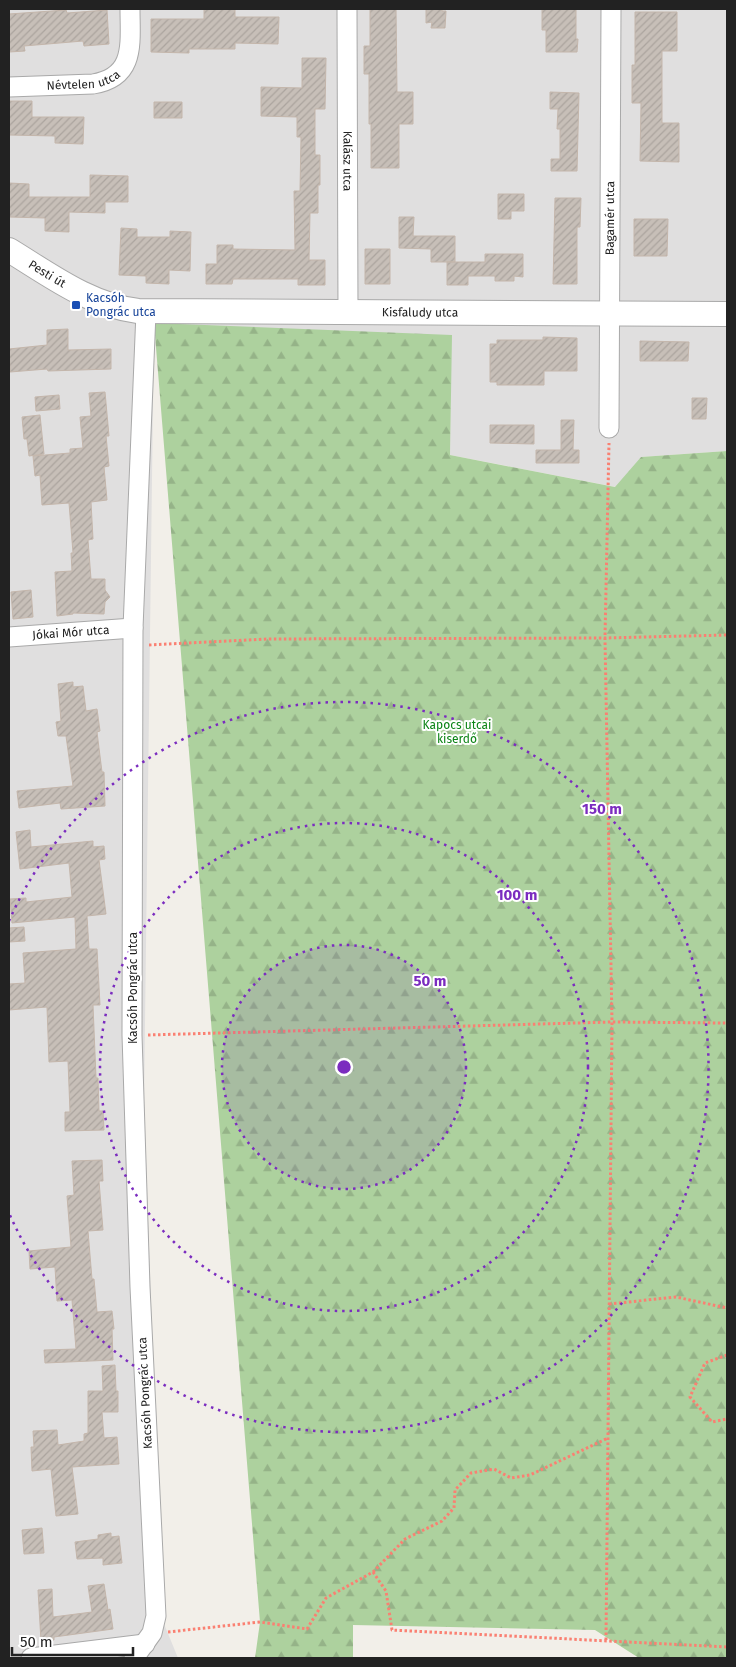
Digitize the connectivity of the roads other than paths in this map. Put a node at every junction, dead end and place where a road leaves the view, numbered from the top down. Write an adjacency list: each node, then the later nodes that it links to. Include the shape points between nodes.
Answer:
1 (130, 9): 4 (street, Névtelen utca, via 127,61 113,78 93,84)
2 (347, 9): 8 (street, Kalász utca)
3 (611, 9): 9 (street, Bagamér utca)
4 (9, 87)
5 (9, 250): 6 (street, Pesti út, via 74,290)
6 (113, 307): 7 (street, Kisfaludy utca)
7 (146, 312): 8 (street, Kisfaludy utca); 13 (street, Kacsóh Pongrác utca)
8 (348, 313): 9 (street, Kisfaludy utca)
9 (610, 313): 10 (street, Kisfaludy utca); 11 (street, Bagamér utca)
10 (727, 314)
11 (609, 428)
12 (9, 637): 13 (street, Jókai Mór utca)
13 (133, 637): 14 (street, Kacsóh Pongrác utca, via 132,1035 156,1616)
14 (144, 1645): 15 (street)
15 (31, 1658)

